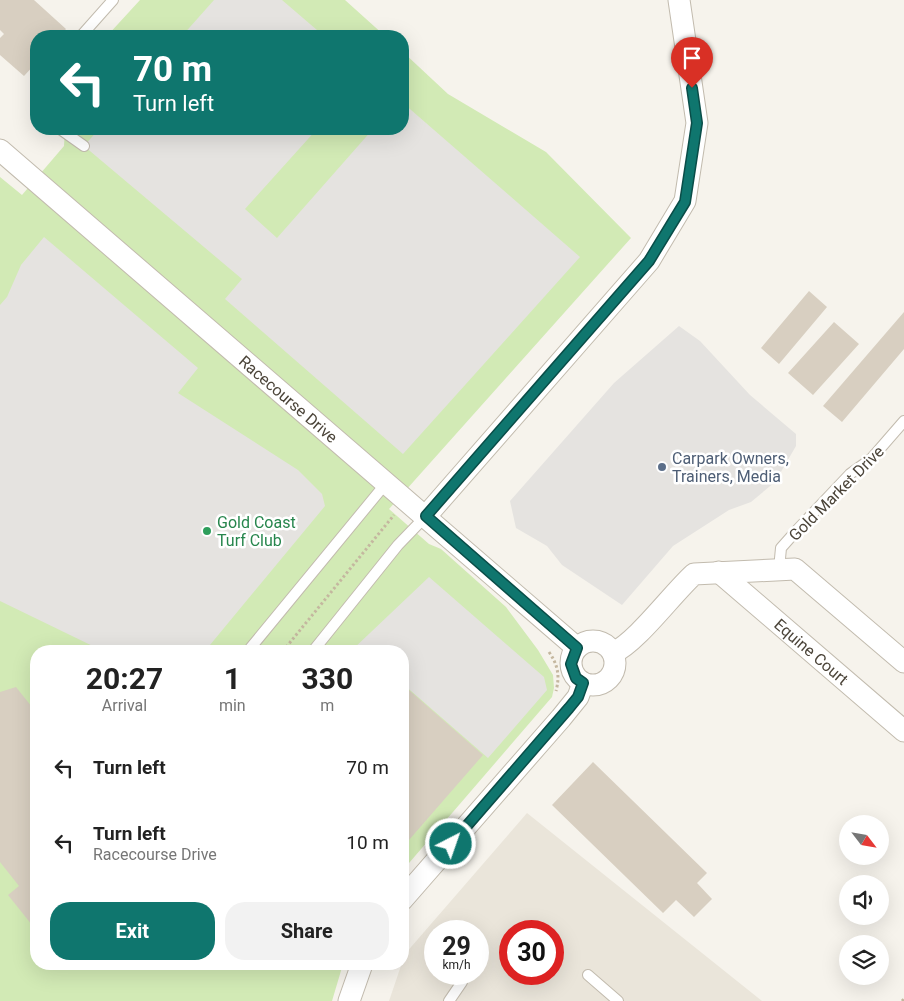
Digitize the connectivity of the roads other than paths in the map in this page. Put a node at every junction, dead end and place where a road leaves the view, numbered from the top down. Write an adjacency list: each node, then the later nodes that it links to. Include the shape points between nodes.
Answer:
1 (113, 0): 3 (lane)
2 (679, 0): 9 (street, via 697,123 685,202 649,261)
3 (86, 30)
4 (68, 135): 5 (lane)
5 (84, 146)
6 (0, 150): 8 (street, Racecourse Drive)
7 (904, 421): 10 (lane, Gold Market Drive, via 872,459 850,474 781,548)
8 (387, 482): 9 (street, Racecourse Drive); 12 (lane)
9 (426, 516): 13 (lane, via 398,545); 14 (street, Racecourse Drive)
10 (779, 570): 11 (street); 16 (street, via 795,569)
11 (719, 572): 15 (street, via 694,574 633,638); 18 (street, Equine Court)
12 (253, 645)
13 (318, 645)
14 (577, 648): 15 (street, via 594,641); 17 (street, via 571,664 576,678)
15 (613, 653): 17 (street, via 615,667 608,680 596,685)
16 (904, 662)
17 (583, 683): 19 (street, via 578,697)
18 (904, 731)
19 (409, 892)
20 (360, 970): 23 (street)
21 (588, 975): 25 (lane)
22 (460, 985): 24 (lane)
23 (349, 1001)
24 (450, 1001)
25 (618, 1001)

